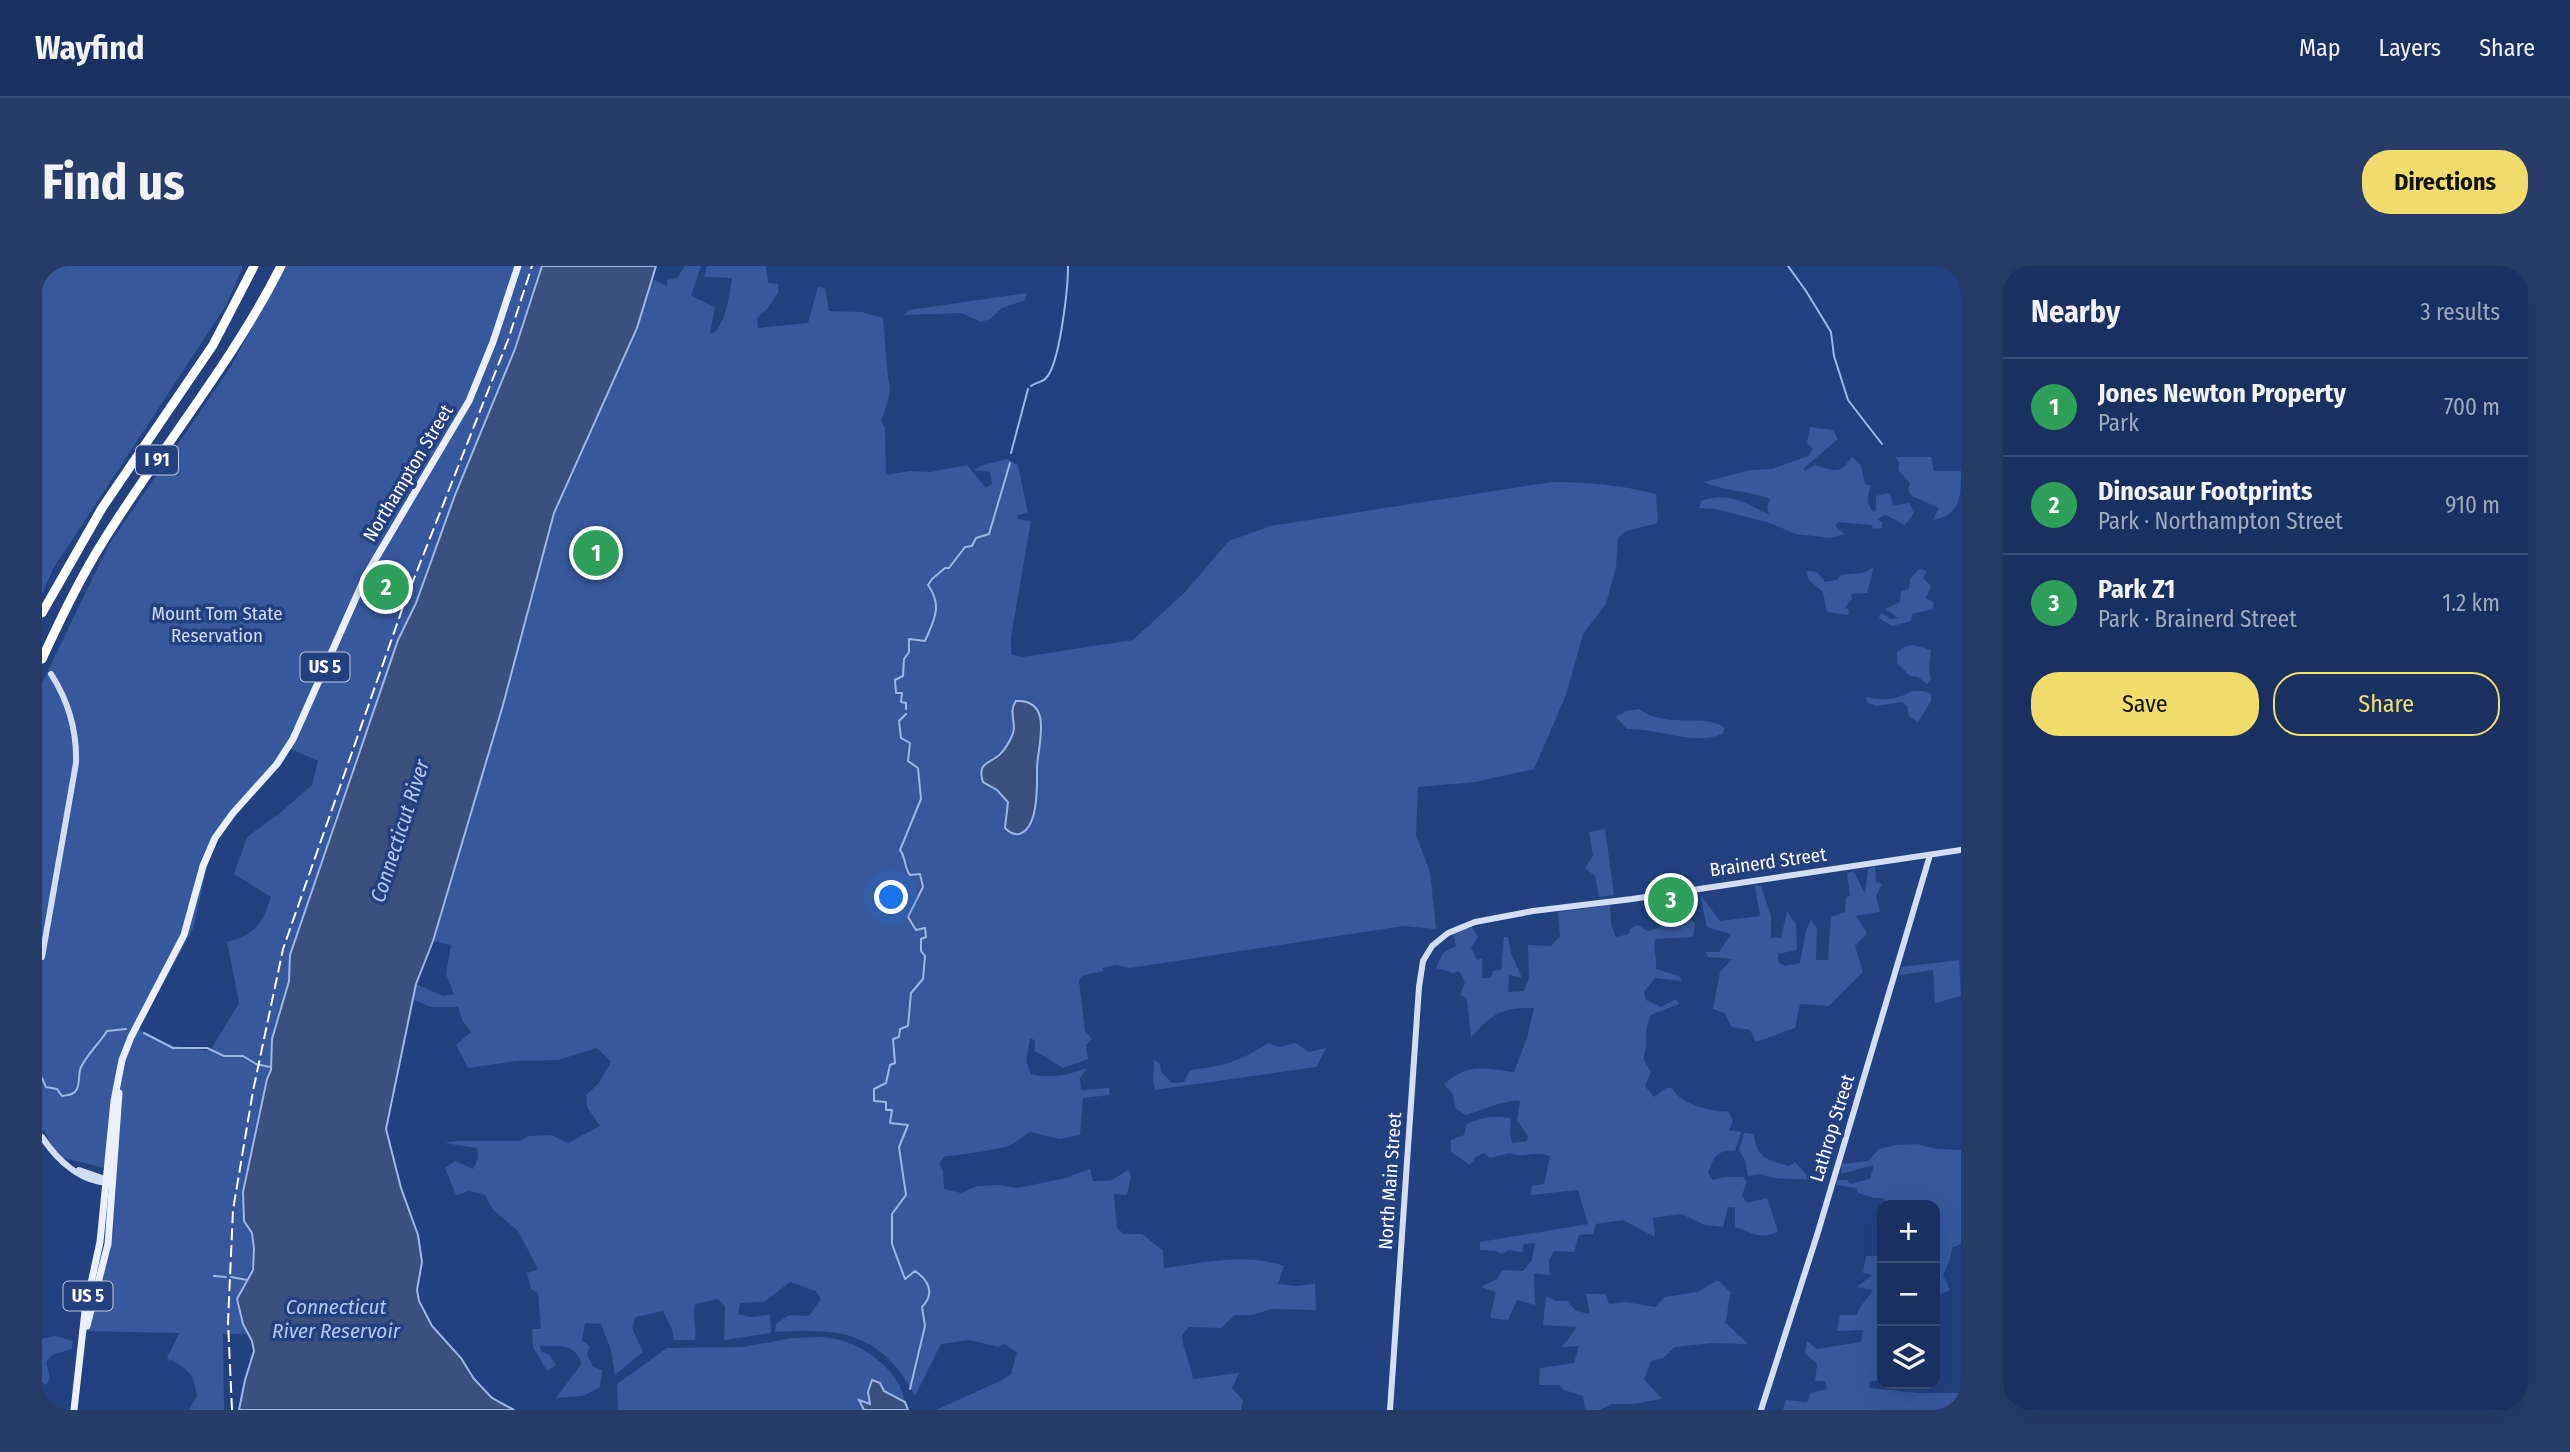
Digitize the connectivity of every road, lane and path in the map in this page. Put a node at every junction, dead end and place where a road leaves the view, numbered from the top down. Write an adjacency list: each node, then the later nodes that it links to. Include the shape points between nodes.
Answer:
1 (254, 266): 4 (highway, I 91, via 213,345 96,517)
2 (281, 266): 5 (highway, I 91, via 234,346 103,541)
3 (518, 266): 12 (main road, Northampton Street / US 5, via 469,401 366,575 293,739 215,838 184,935 122,1060)
4 (42, 613)
5 (42, 659)
6 (51, 674): 10 (street, via 66,701 75,732 76,763)
7 (1961, 850): 8 (street, Brainerd Street)
8 (1930, 855): 9 (street, Brainerd Street, via 1485,920 1448,933); 15 (street, Lathrop Street)
9 (1426, 956): 14 (street, North Main Street, via 1419,987)
10 (42, 957)
11 (42, 1137): 12 (street, via 66,1165)
12 (108, 1182): 13 (main road, US 5, via 108,1244 81,1351)
13 (74, 1410)
14 (1391, 1410)
15 (1760, 1410)

